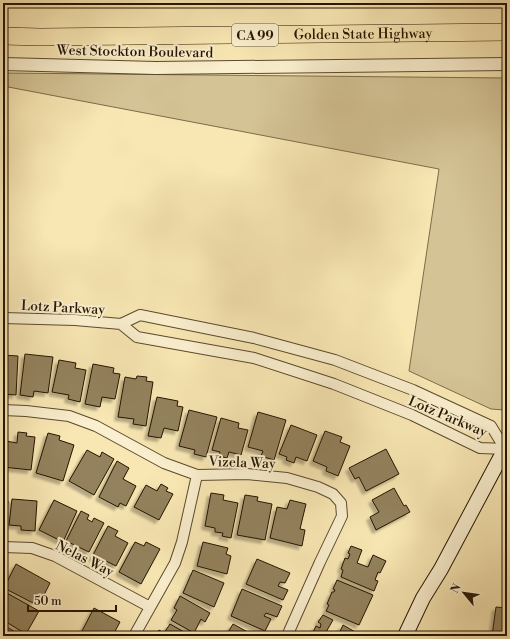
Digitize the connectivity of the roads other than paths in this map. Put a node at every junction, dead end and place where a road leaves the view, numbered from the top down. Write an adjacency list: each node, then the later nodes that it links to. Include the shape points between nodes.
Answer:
1 (507, 32): 2 (highway, Golden State Highway / CA 99)
2 (3, 36)
3 (3, 64): 4 (street, West Stockton Boulevard, via 156,68)
4 (507, 64)
5 (3, 318): 6 (street, Lotz Parkway)
6 (121, 324): 8 (street, Lotz Parkway, via 137,337 261,360 334,384 412,415 480,448); 8 (street, Lotz Parkway, via 140,315 254,338 335,360 414,390 490,426)
7 (3, 410): 9 (street, Vizela Way, via 69,416 96,426 164,464)
8 (506, 447): 11 (main road)
9 (197, 475): 12 (street, via 175,563); 14 (street, Vizela Way, via 246,474 287,478 318,487 333,494 341,503 342,516)
10 (3, 547): 12 (street, Nelas Way, via 32,548 55,556)
11 (423, 598): 15 (main road); 16 (main road)
12 (150, 607): 13 (street)
13 (134, 636)
14 (287, 636)
15 (404, 636)
16 (412, 636)

